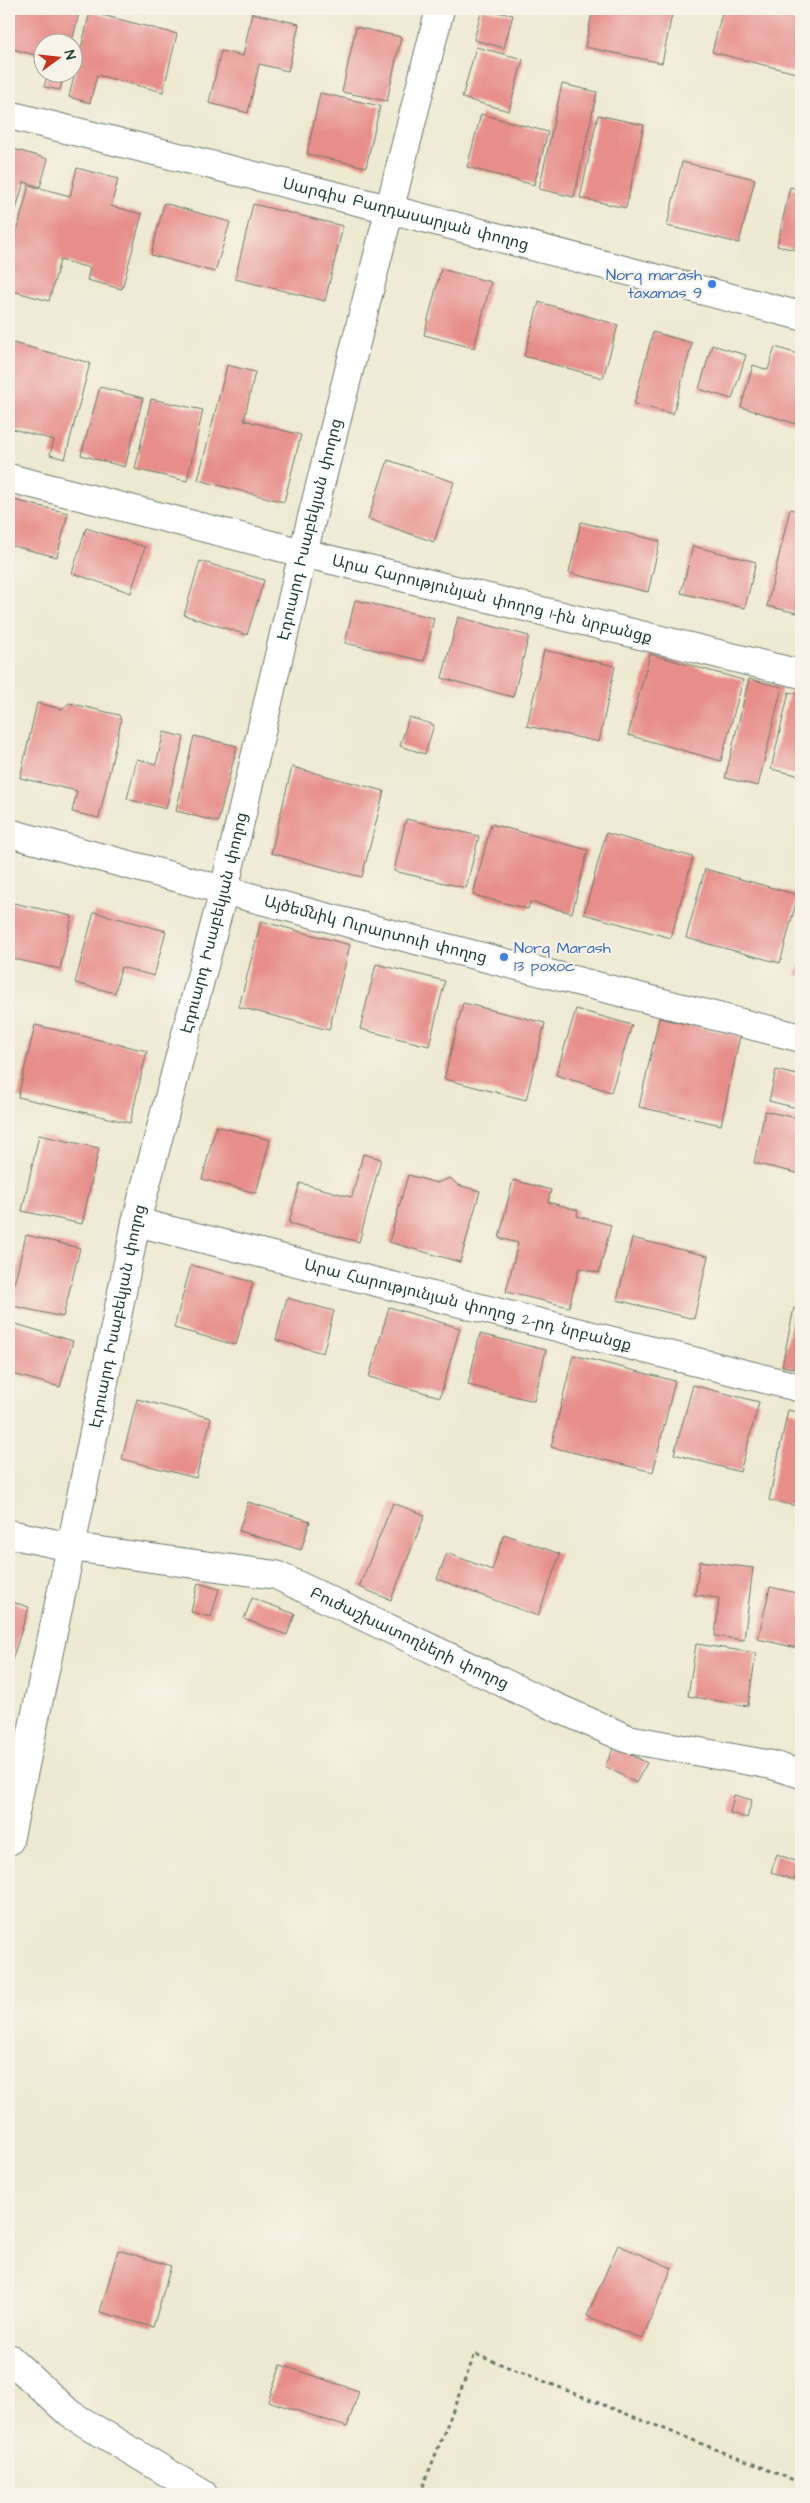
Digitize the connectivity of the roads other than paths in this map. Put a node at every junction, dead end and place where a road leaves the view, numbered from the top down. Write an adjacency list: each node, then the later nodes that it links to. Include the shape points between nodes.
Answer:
1 (440, 9): 3 (street, Էդուարդ Իսաբեկյան փողոց)
2 (9, 114): 3 (street, Սարգիս Բաղդասարյան փողոց)
3 (389, 208): 4 (street, Սարգիս Բաղդասարյան փողոց); 6 (street, Էդուարդ Իսաբեկյան փողոց)
4 (801, 316)
5 (9, 478): 6 (street, Արա Հարությունյան փողոց 1-ին նրբանցք)
6 (303, 554): 7 (street, Արա Հարությունյան փողոց 1-ին նրբանցք); 9 (street, Էդուարդ Իսաբեկյան փողոց)
7 (801, 674)
8 (9, 833): 9 (street, Այծեմնիկ Ուրարտուի փողոց)
9 (224, 890): 10 (street, Այծեմնիկ Ուրարտուի փողոց); 11 (street, Էդուարդ Իսաբեկյան փողոց)
10 (801, 1038)
11 (136, 1222): 12 (street, Արա Հարությունյան փողոց 2-րդ նրբանցք); 14 (street, Էդուարդ Իսաբեկյան փողոց)
12 (801, 1388)
13 (9, 1534): 14 (street, Բուժաշխատողների փողոց)
14 (71, 1547): 15 (street, Բուժաշխատողների փողոց, via 276,1575 628,1739 772,1765); 16 (street, Էդուարդ Իսաբեկյան փողոց)
15 (801, 1774)
16 (9, 1841)
17 (9, 2358): 18 (street, via 70,2414)
18 (203, 2494)

